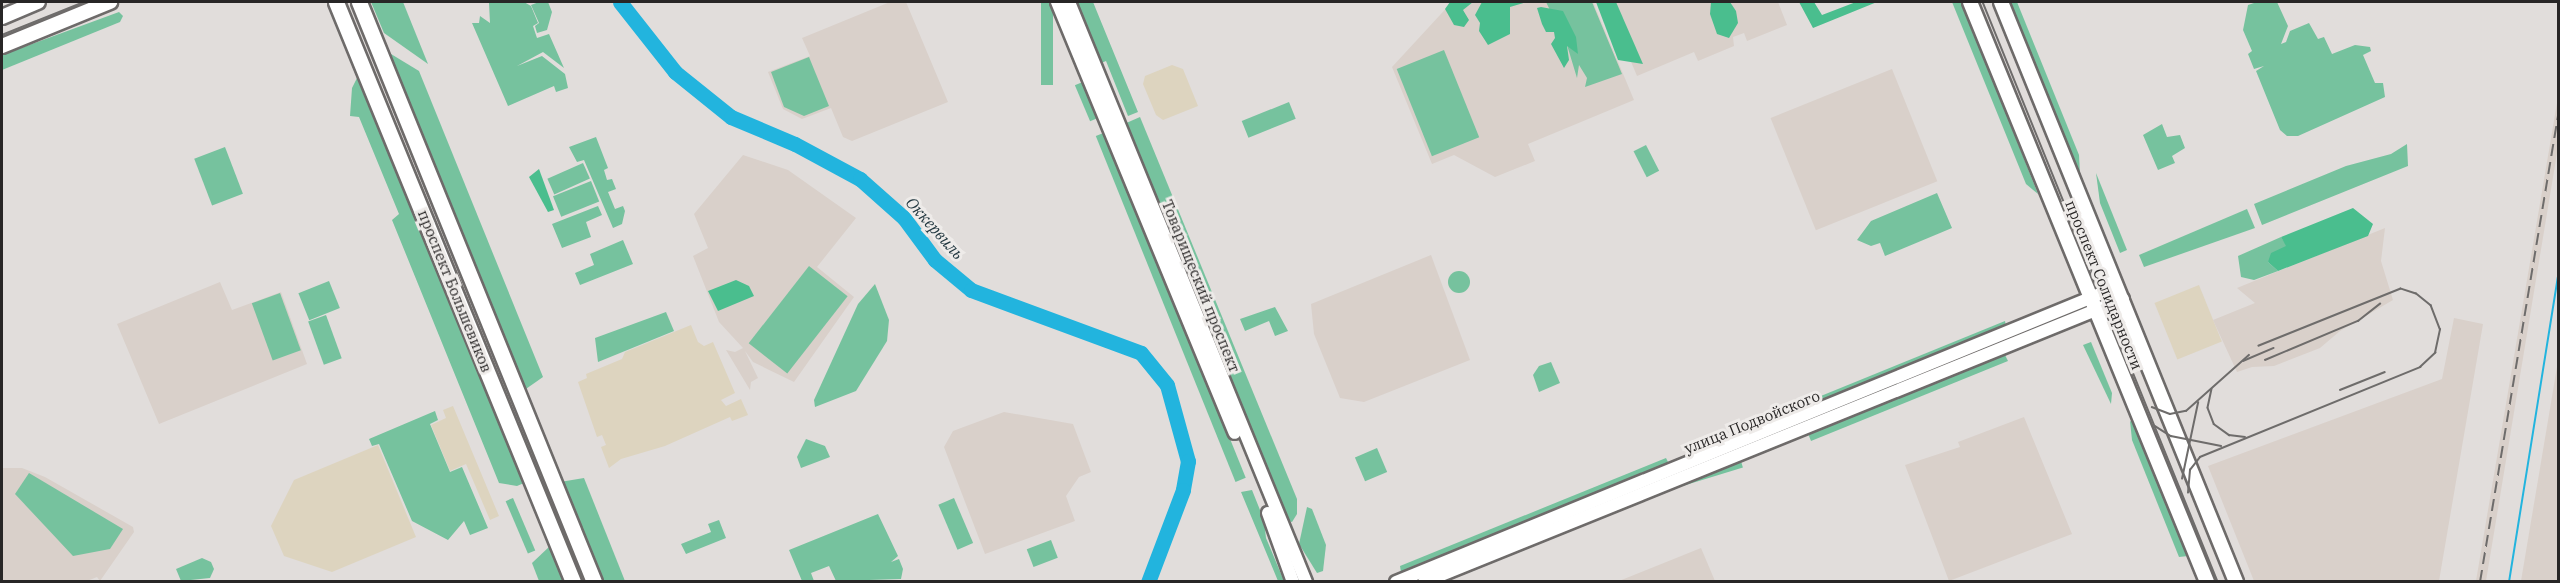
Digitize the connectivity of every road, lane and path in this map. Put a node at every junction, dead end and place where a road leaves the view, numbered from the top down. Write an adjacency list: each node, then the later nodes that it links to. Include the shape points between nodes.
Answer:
1 (38, 2): 9 (main road)
2 (110, 2): 10 (main road)
3 (336, 2): 13 (main road, проспект Большевиков)
4 (359, 2): 14 (main road, проспект Большевиков)
5 (1057, 2): 15 (street, Товарищеский проспект)
6 (1069, 2): 16 (street, Товарищеский проспект)
7 (1970, 2): 12 (main road, проспект Солидарности)
8 (2001, 2): 11 (main road, проспект Солидарности)
9 (2, 17)
10 (2, 46)
11 (2120, 293): 12 (street, улица Подвойского); 20 (main road, проспект Солидарности)
12 (2094, 304): 17 (street, улица Подвойского); 18 (street, улица Подвойского); 19 (main road, проспект Солидарности)
13 (573, 582)
14 (594, 582)
15 (1293, 582)
16 (1306, 582)
17 (1396, 582)
18 (1424, 582)
19 (2207, 582)
20 (2236, 582)

